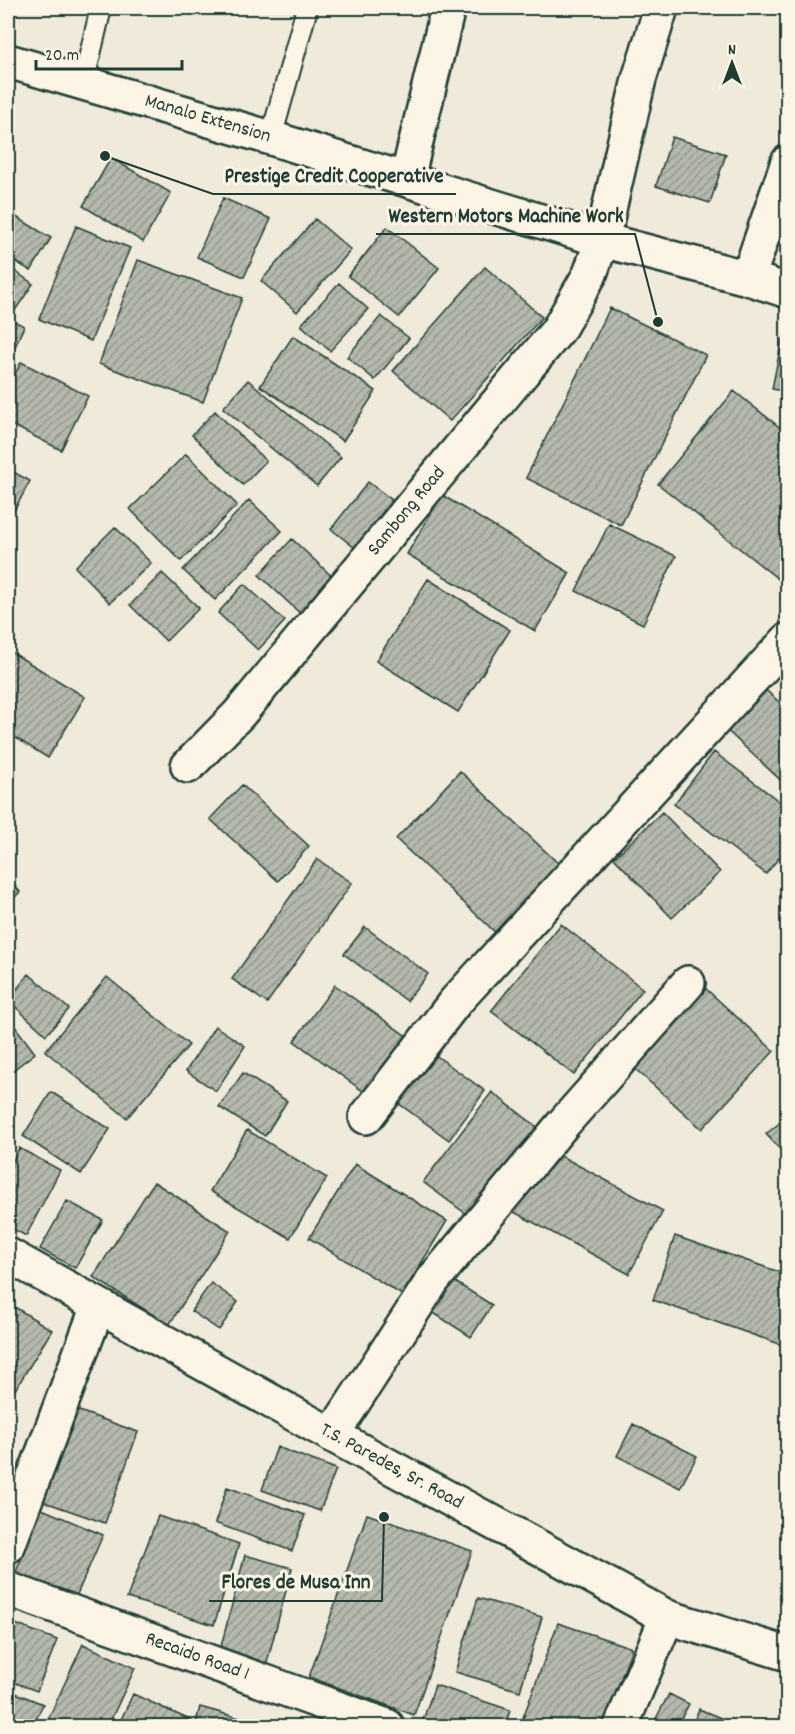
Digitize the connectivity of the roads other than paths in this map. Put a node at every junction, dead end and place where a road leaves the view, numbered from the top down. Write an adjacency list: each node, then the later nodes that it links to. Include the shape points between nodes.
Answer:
1 (101, 8): 6 (lane)
2 (307, 8): 7 (lane)
3 (448, 8): 9 (street)
4 (661, 8): 10 (street, Sambong Road, via 639,79)
5 (8, 61): 6 (street, Manalo Extension)
6 (83, 84): 7 (street, Manalo Extension)
7 (271, 138): 9 (street, Manalo Extension)
8 (788, 162): 11 (street)
9 (406, 179): 10 (street, Manalo Extension)
10 (602, 240): 11 (street, Manalo Extension); 14 (street, Sambong Road, via 590,274 558,330 239,714)
11 (748, 278): 12 (street, Manalo Extension)
12 (788, 291)
13 (788, 640): 16 (street, via 455,1002)
14 (188, 766)
15 (688, 983): 19 (street, via 433,1280)
16 (366, 1117)
17 (8, 1255): 18 (street, T.S. Paredes, Sr. Road)
18 (98, 1306): 19 (street, T.S. Paredes, Sr. Road); 20 (street)
19 (332, 1435): 22 (street, T.S. Paredes, Sr. Road)
20 (8, 1546)
21 (8, 1589): 24 (street, Recaido Road 1)
22 (667, 1617): 23 (street, T.S. Paredes, Sr. Road); 25 (street)
23 (788, 1654)
24 (387, 1726)
25 (621, 1726)

